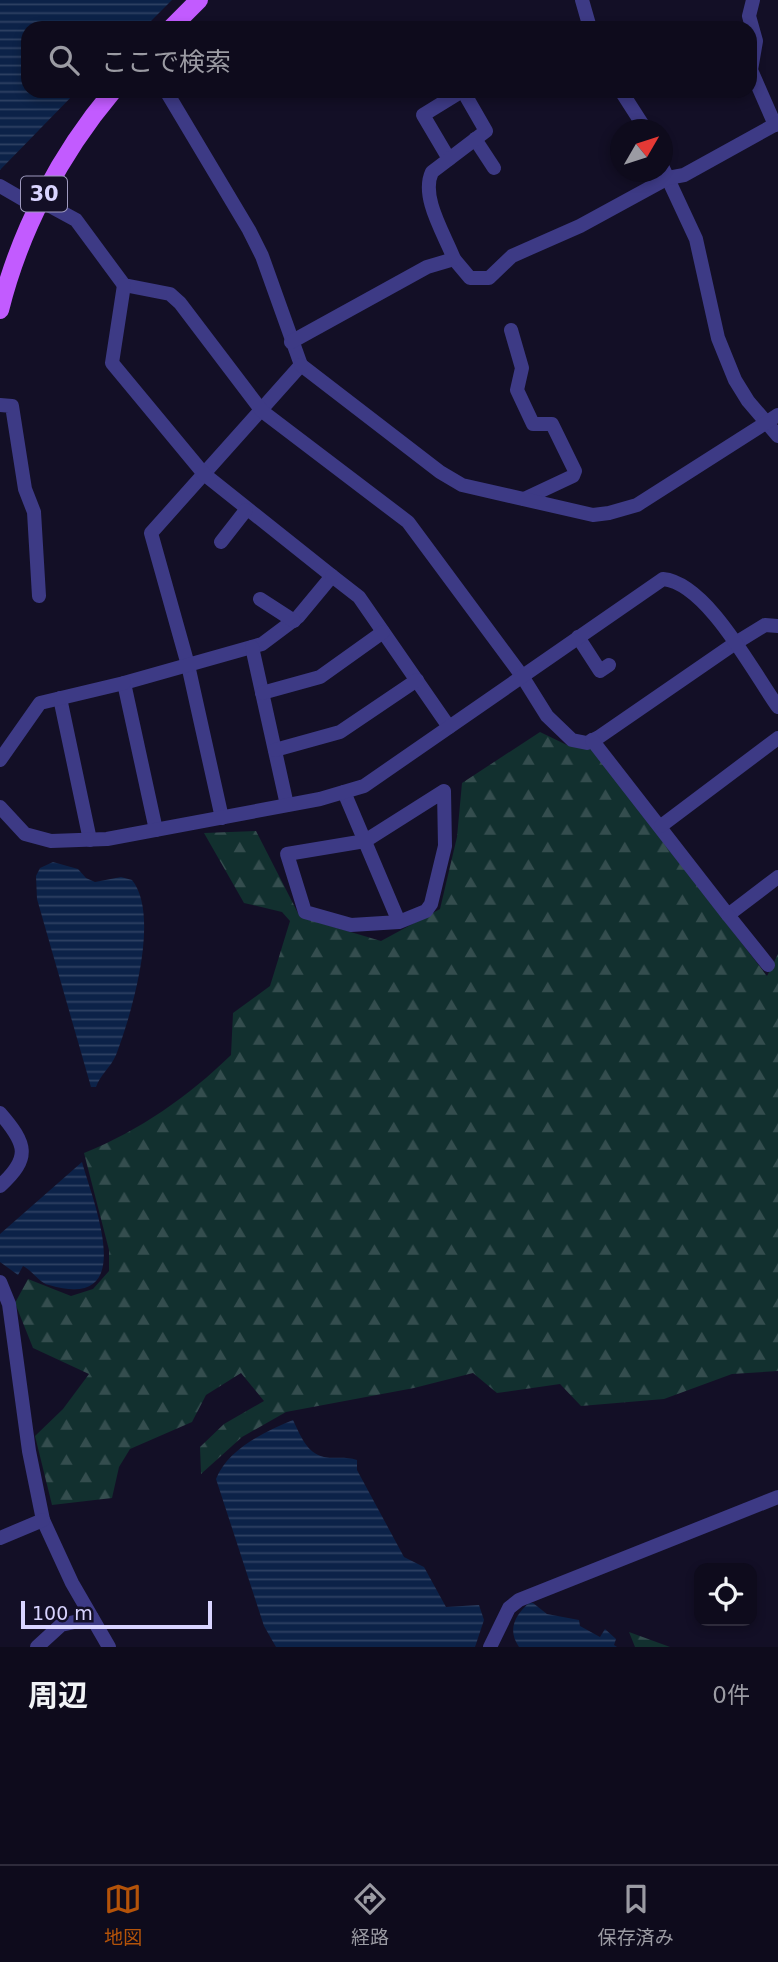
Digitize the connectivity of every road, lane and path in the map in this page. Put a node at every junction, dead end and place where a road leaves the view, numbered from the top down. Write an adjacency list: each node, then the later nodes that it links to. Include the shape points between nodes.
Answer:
1 (199, 0): 4 (main road)
2 (582, 0): 5 (street)
3 (753, 0): 6 (street)
4 (178, 21)
5 (588, 21)
6 (750, 21)
7 (757, 83): 14 (street)
8 (107, 98): 22 (main road, 30, via 83,128)
9 (170, 98): 27 (street, via 254,239)
10 (451, 98): 16 (street, via 423,115)
11 (467, 98): 15 (street, via 486,131)
12 (625, 98): 13 (street)
13 (639, 119)
14 (776, 124): 18 (street, via 684,175)
15 (475, 139): 16 (street); 17 (street)
16 (449, 159): 23 (street, via 432,172 428,194)
17 (495, 168)
18 (673, 173)
19 (649, 182): 23 (street, via 580,226 512,256 489,278 470,278)
20 (670, 182): 31 (street, via 696,239 718,338 748,401)
21 (0, 186): 22 (street)
22 (39, 204): 24 (street, via 76,220); 25 (main road, 30)
23 (454, 259): 27 (street, via 428,267)
24 (124, 285): 30 (street, via 170,294 180,303); 33 (street, via 112,363)
25 (0, 310)
26 (511, 330): 34 (street, via 522,368 517,390 533,424 552,424 575,471)
27 (291, 342): 28 (street)
28 (301, 365): 30 (street); 34 (street, via 462,485)
29 (0, 405): 38 (street, via 12,406 24,489 34,512)
30 (262, 411): 33 (street); 49 (street, via 408,522)
31 (772, 417): 32 (street); 34 (street, via 624,510 593,514)
32 (778, 436)
33 (204, 474): 35 (street); 46 (street, via 151,533)
34 (524, 499)
35 (246, 510): 36 (street); 37 (street)
36 (221, 542)
37 (332, 576): 40 (street); 42 (street, via 359,597)
38 (39, 596)
39 (260, 599): 40 (street)
40 (293, 621): 45 (street)
41 (778, 626): 44 (street, via 765,625)
42 (383, 632): 50 (street); 52 (street, via 320,677)
43 (578, 638): 44 (street, via 663,579 673,580 705,603); 47 (street, via 600,671); 49 (street)
44 (734, 643): 48 (street); 58 (street)
45 (252, 647): 46 (street); 52 (street)
46 (188, 665): 51 (street); 64 (street)
47 (609, 665)
48 (750, 667): 54 (street); 55 (street)
49 (522, 676): 56 (street); 58 (street, via 547,716 572,740)
50 (416, 680): 56 (street); 59 (street, via 340,732)
51 (124, 683): 53 (street); 66 (street)
52 (262, 693): 59 (street)
53 (60, 698): 60 (street, via 33,709); 67 (street)
54 (778, 698)
55 (778, 707)
56 (449, 727): 61 (street, via 364,786)
57 (778, 738): 65 (street)
58 (592, 740): 65 (street)
59 (275, 750): 62 (street)
60 (0, 760)
61 (344, 792): 62 (street); 68 (street)
62 (287, 805): 64 (street)
63 (0, 807): 67 (street, via 25,834 51,841)
64 (222, 817): 66 (street)
65 (661, 826): 70 (street)
66 (156, 830): 67 (street)
67 (90, 840)
68 (365, 841): 71 (street); 71 (street, via 287,855 305,912 351,925); 71 (street, via 444,791 445,846 431,904)
69 (778, 877): 70 (street)
70 (728, 915): 72 (street)
71 (398, 922)
72 (768, 965)
73 (0, 1114): 74 (street, via 13,1127 23,1155)
74 (0, 1186)
75 (0, 1282): 77 (street, via 9,1304)
76 (778, 1497): 82 (street, via 519,1600 509,1608)
77 (43, 1520): 78 (street); 79 (street)
78 (0, 1538)
79 (92, 1618): 80 (street, via 61,1625); 81 (street)
80 (37, 1647)
81 (109, 1647)
82 (490, 1647)

